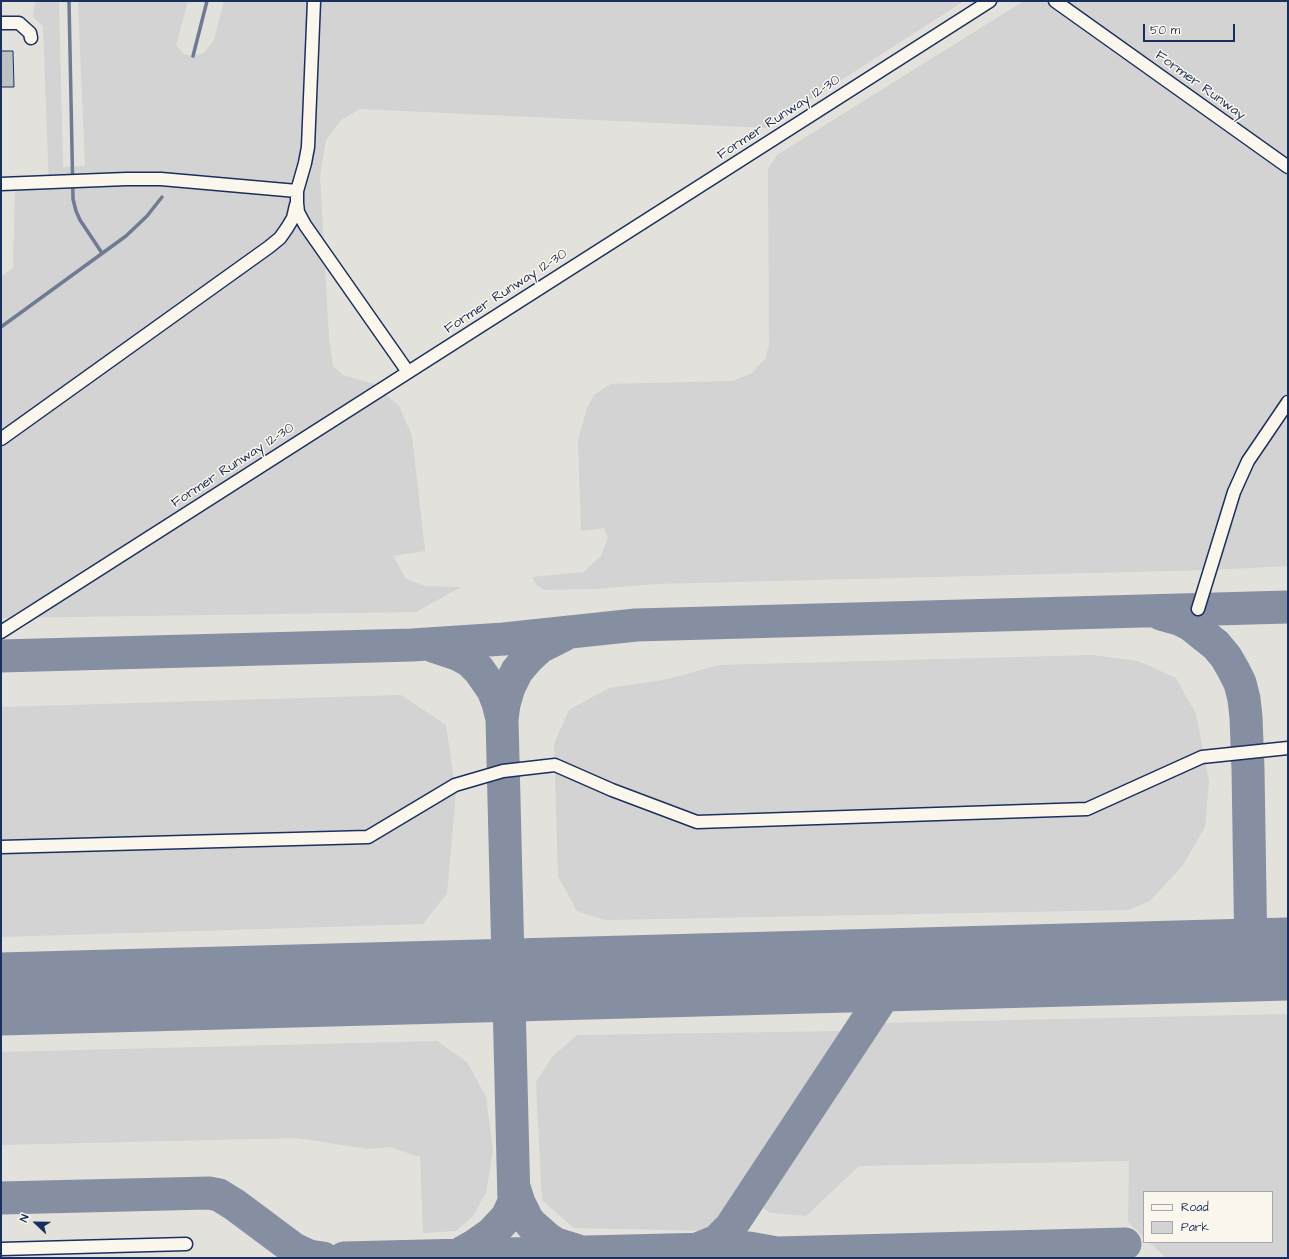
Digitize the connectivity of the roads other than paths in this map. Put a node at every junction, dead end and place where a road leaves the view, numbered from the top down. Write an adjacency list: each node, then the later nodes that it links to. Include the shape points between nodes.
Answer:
1 (314, 1): 8 (lane, via 308,147)
2 (990, 1): 9 (lane, Former Runway 12-30)
3 (1055, 1): 6 (lane, Former Runway)
4 (1, 23): 5 (lane, via 19,23)
5 (32, 38)
6 (1288, 167)
7 (1, 184): 8 (lane, via 161,179)
8 (297, 197): 9 (lane, via 305,225); 11 (lane, via 293,218 280,238)
9 (408, 372): 13 (lane, Former Runway 12-30)
10 (1288, 402): 12 (lane, via 1248,461 1232,497)
11 (1, 439)
12 (1198, 610)
13 (1, 632)
14 (1288, 748): 15 (lane, via 1202,756 1087,810 697,822 555,765 503,771 455,785 368,837)
15 (1, 847)
16 (186, 1244): 17 (lane)
17 (1, 1248)

